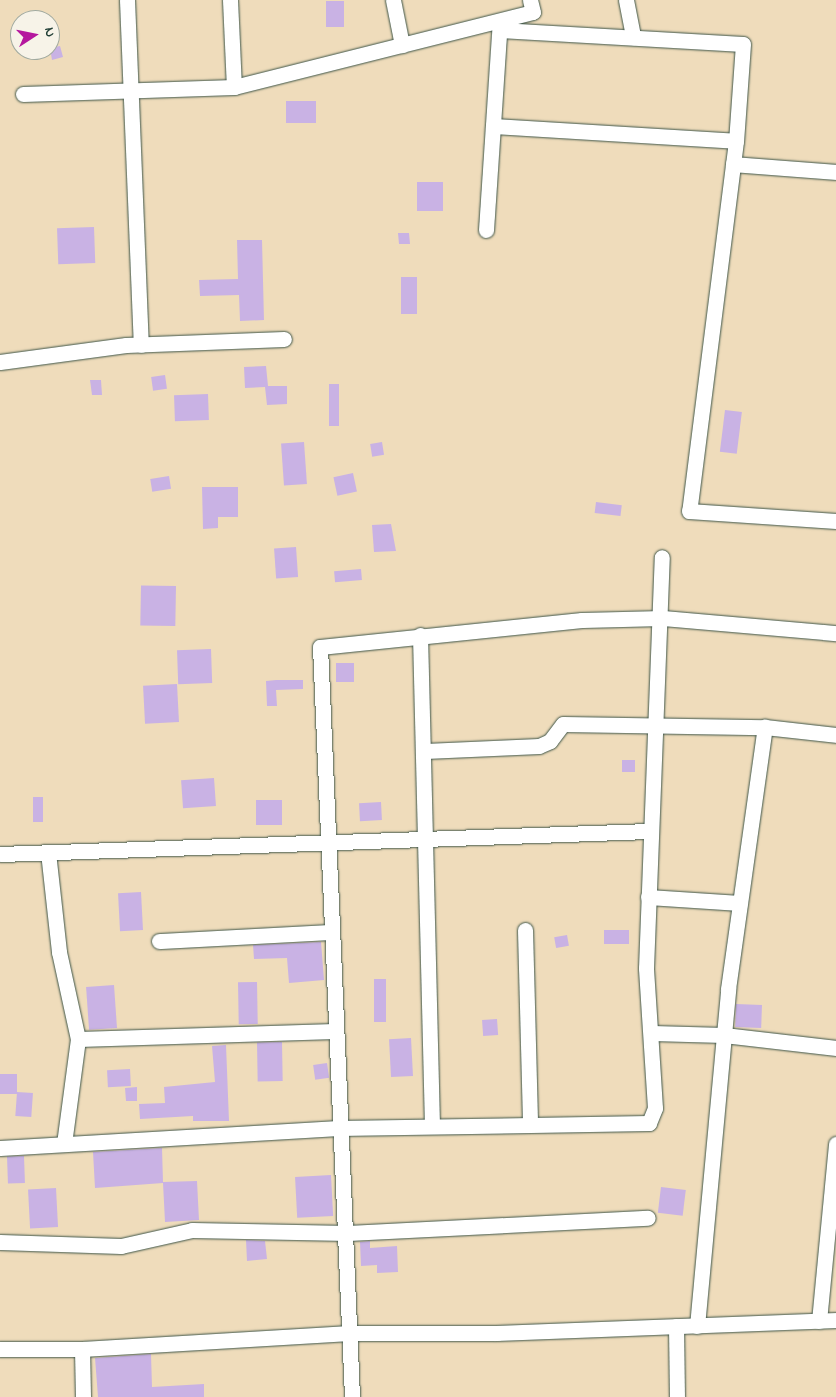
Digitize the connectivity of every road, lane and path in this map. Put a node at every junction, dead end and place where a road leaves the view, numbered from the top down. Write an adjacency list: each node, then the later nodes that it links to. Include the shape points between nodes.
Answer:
1 (127, 0): 10 (street)
2 (230, 0): 9 (street)
3 (394, 0): 8 (street)
4 (530, 0): 6 (street, via 533,12)
5 (626, 0): 7 (street)
6 (500, 25): 7 (street); 8 (street); 12 (street)
7 (633, 37): 13 (street, via 744,44)
8 (402, 45): 9 (street)
9 (234, 87): 10 (street)
10 (127, 91): 11 (street); 18 (street)
11 (23, 94)
12 (493, 126): 13 (street); 16 (street)
13 (736, 141): 14 (street)
14 (733, 164): 15 (street); 20 (street, via 689,510)
15 (836, 172)
16 (486, 230)
17 (284, 339): 18 (street)
18 (141, 345): 19 (street)
19 (0, 362)
20 (836, 521)
21 (662, 557): 22 (street)
22 (663, 618): 23 (street); 24 (street, via 582,620); 25 (street)
23 (836, 633)
24 (420, 635): 28 (street); 31 (street, via 320,647)
25 (659, 725): 26 (street); 28 (street, via 563,724 550,740 539,746); 29 (street)
26 (765, 727): 27 (street); 35 (street)
27 (836, 735)
28 (424, 751): 30 (street)
29 (650, 831): 30 (street); 34 (street)
30 (428, 837): 31 (street); 45 (street)
31 (330, 840): 32 (street); 37 (street)
32 (48, 852): 33 (street); 42 (street, via 59,952)
33 (0, 854)
34 (648, 897): 35 (street); 40 (street, via 646,968)
35 (740, 903): 41 (street)
36 (525, 930): 44 (street)
37 (332, 932): 38 (street); 39 (street)
38 (159, 941)
39 (335, 1031): 42 (street); 46 (street)
40 (652, 1033): 41 (street); 44 (street, via 655,1108 649,1123)
41 (724, 1035): 43 (street); 56 (street)
42 (78, 1039): 47 (street)
43 (836, 1048)
44 (530, 1123): 45 (street)
45 (432, 1126): 46 (street)
46 (338, 1128): 47 (street); 51 (street)
47 (64, 1144): 49 (street)
48 (836, 1144): 54 (street)
49 (0, 1148)
50 (648, 1218): 51 (street)
51 (348, 1234): 52 (street, via 192,1230 121,1246); 57 (street)
52 (0, 1242)
53 (836, 1320): 54 (street)
54 (819, 1321): 56 (street)
55 (676, 1326): 56 (street); 57 (street); 62 (street)
56 (697, 1326)
57 (350, 1333): 58 (street); 61 (street)
58 (82, 1349): 59 (street); 60 (street)
59 (0, 1350)
60 (82, 1397)
61 (352, 1397)
62 (677, 1397)

